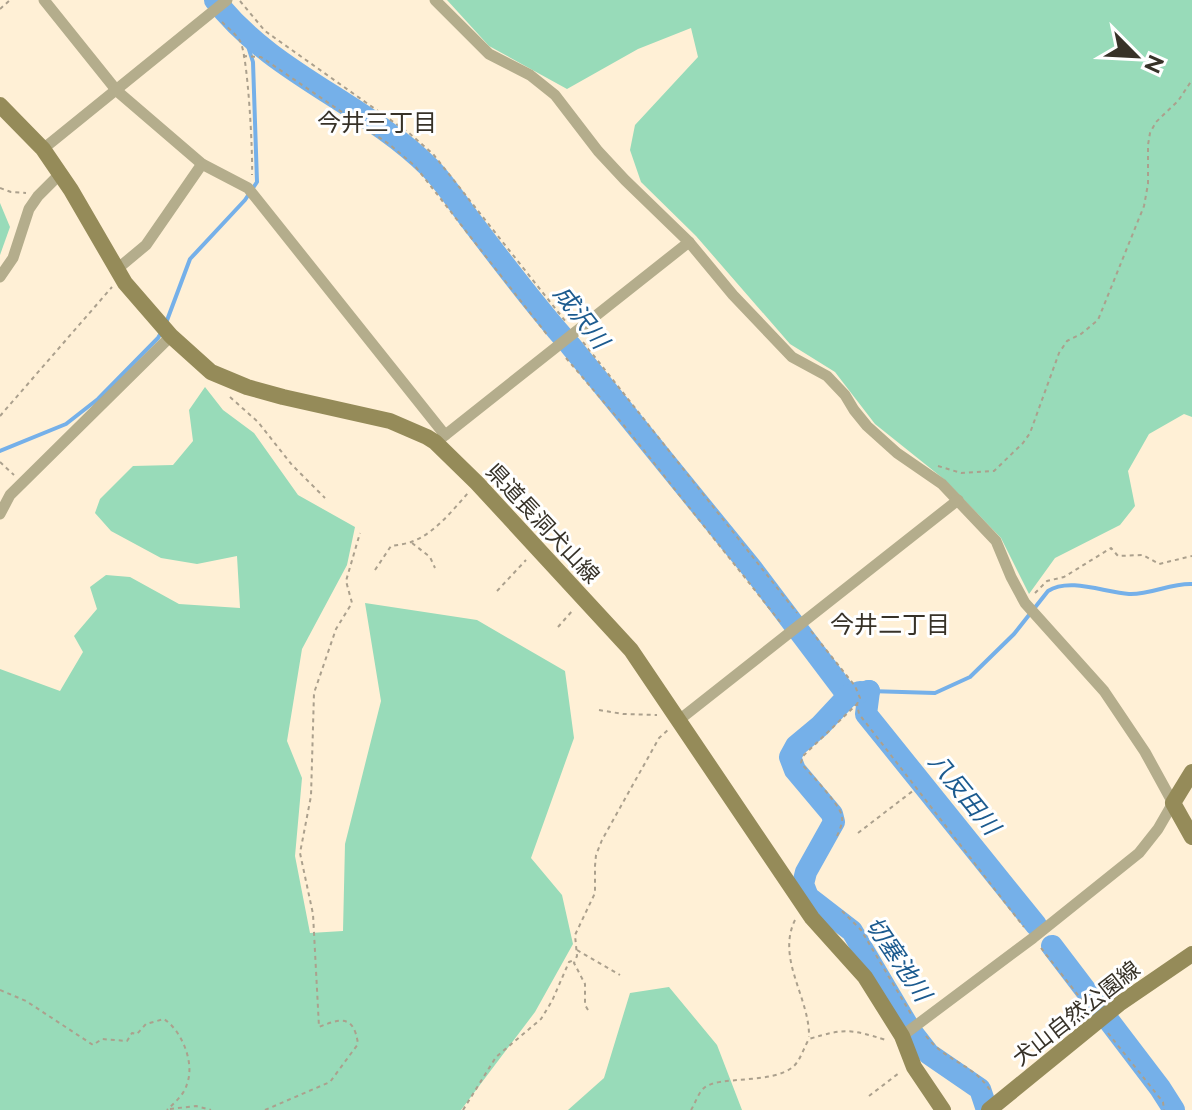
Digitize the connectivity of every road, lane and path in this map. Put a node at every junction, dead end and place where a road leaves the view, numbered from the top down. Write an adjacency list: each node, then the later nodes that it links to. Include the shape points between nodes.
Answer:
1 (10, 0): 5 (path)
2 (44, 0): 9 (street)
3 (227, 0): 6 (street)
4 (435, 0): 17 (street, via 489,54 555,95 598,151)
5 (0, 9)
6 (213, 11): 7 (path, via 241,41); 9 (street)
7 (244, 56): 15 (path); 21 (path, via 258,56 415,166)
8 (1192, 80): 26 (path, via 1150,133 1144,206 1098,320 1059,353 1030,433 994,471 961,473)
9 (117, 91): 11 (street); 12 (street)
10 (0, 105): 11 (main road, 県道長洞犬山線)
11 (43, 149): 13 (main road, 県道長洞犬山線)
12 (202, 164): 15 (street); 18 (street, via 146,245)
13 (60, 174): 16 (street); 18 (main road, 県道長洞犬山線)
14 (0, 188): 16 (path)
15 (251, 191): 24 (street)
16 (38, 196): 19 (street)
17 (689, 242): 21 (street); 30 (street, via 792,357 827,376 867,426)
18 (118, 273): 20 (main road, 県道長洞犬山線); 23 (path)
19 (0, 277)
20 (165, 330): 24 (main road, 県道長洞犬山線, via 218,376); 28 (street)
21 (559, 346): 24 (street); 42 (path)
22 (225, 392): 29 (path)
23 (0, 416)
24 (440, 439): 27 (main road, 県道長洞犬山線)
25 (0, 462): 28 (path)
26 (937, 465)
27 (477, 483): 33 (path, via 446,517); 34 (main road, 県道長洞犬山線)
28 (23, 484): 31 (street)
29 (325, 498)
30 (958, 500): 40 (street, via 996,541); 42 (street)
31 (0, 514)
32 (360, 533): 71 (path, via 346,581 352,603 336,629 314,693 311,796 300,853 313,914 319,1027 346,1021 356,1030 358,1044 330,1082)
33 (410, 542): 36 (path, via 430,557); 37 (path, via 391,546)
34 (536, 549): 38 (path); 39 (main road, 県道長洞犬山線)
35 (1192, 556): 40 (path, via 1159,564 1143,555 1118,556 1111,548 1064,577 1047,581)
36 (435, 568)
37 (375, 570)
38 (497, 591)
39 (583, 599): 41 (path); 46 (main road, 県道長洞犬山線, via 631,650)
40 (1025, 603): 49 (street, via 1104,691)
41 (558, 627)
42 (793, 630): 46 (street)
43 (855, 686): 44 (path)
44 (857, 704): 48 (path, via 859,714); 51 (path, via 801,763 842,816)
45 (599, 710): 46 (path)
46 (675, 715): 53 (main road, 県道長洞犬山線); 56 (path, via 602,840 595,893 575,935)
47 (1192, 772): 49 (main road)
48 (916, 788): 50 (path); 55 (path)
49 (1173, 803): 52 (main road); 55 (street, via 1139,853)
50 (858, 833)
51 (837, 836)
52 (1192, 837)
53 (802, 905): 65 (path, via 790,931 789,955); 66 (main road, 県道長洞犬山線, via 865,977)
54 (842, 911): 63 (path, via 861,930)
55 (1033, 938): 61 (path); 63 (street)
56 (577, 950): 58 (path); 59 (path)
57 (1192, 954): 75 (main road, 犬山自然公園線, bridge, via 1119,1004)
58 (576, 959): 62 (path); 72 (path, via 569,962 541,1019 496,1057)
59 (620, 975)
60 (0, 990): 69 (path, via 93,1045 102,1039 127,1041 146,1024 164,1019 173,1025 189,1063 188,1082)
61 (1088, 1008)
62 (588, 1010)
63 (918, 1025): 66 (street); 67 (path, via 940,1051 981,1076)
64 (1107, 1032): 76 (path)
65 (809, 1039): 66 (path, via 849,1030); 73 (path, via 793,1067 780,1074 713,1084 702,1089)
66 (907, 1049): 68 (path); 74 (main road, 県道長洞犬山線)
67 (991, 1090)
68 (869, 1096)
69 (168, 1109): 70 (path)
70 (211, 1110)
71 (265, 1110)
72 (463, 1110)
73 (691, 1110)
74 (943, 1110)
75 (989, 1110)
76 (1164, 1110)

